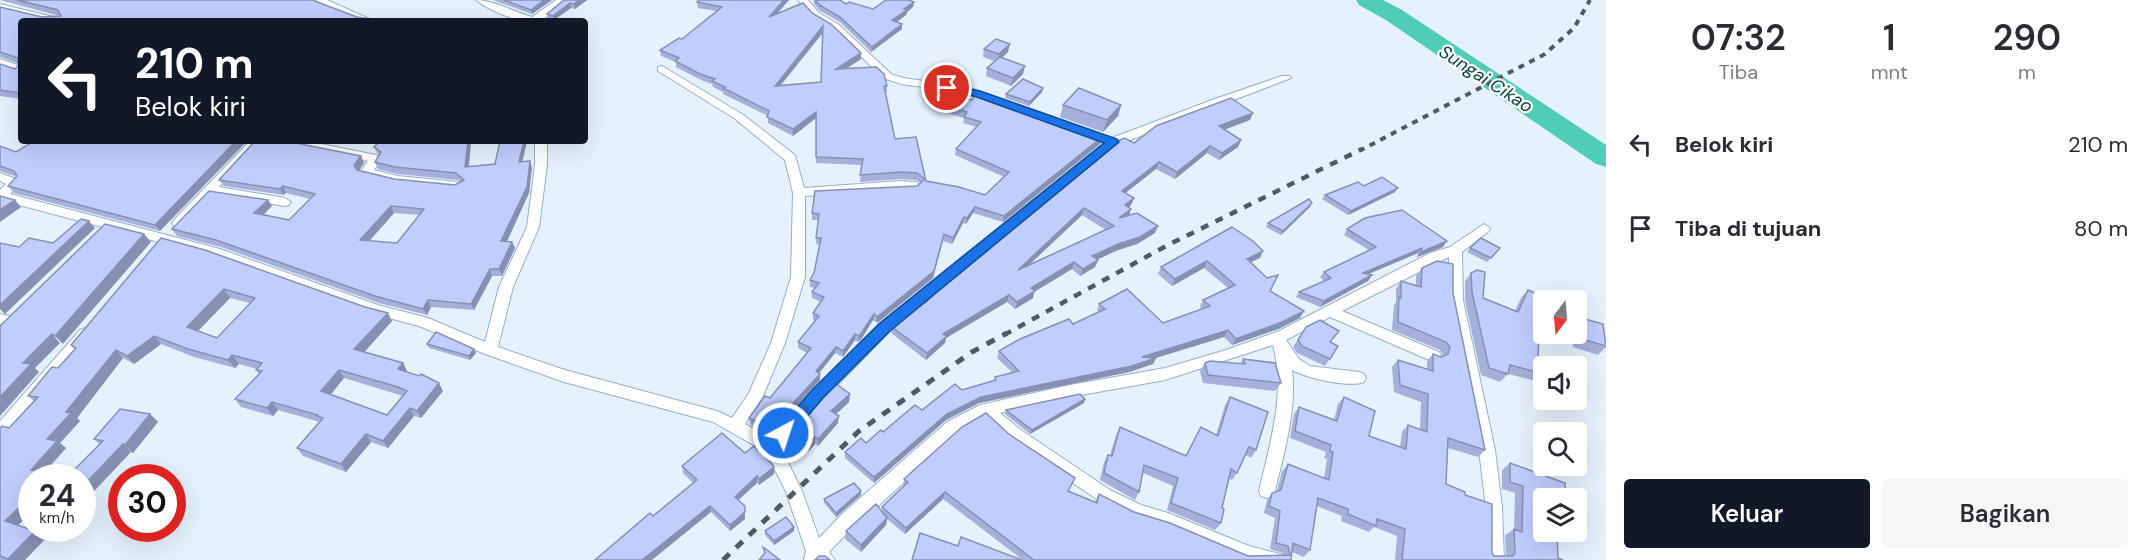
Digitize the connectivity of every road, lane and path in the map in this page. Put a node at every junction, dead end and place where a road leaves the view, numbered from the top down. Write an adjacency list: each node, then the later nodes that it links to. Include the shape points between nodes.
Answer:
1 (322, 0): 7 (street)
2 (481, 0): 8 (street)
3 (562, 0): 9 (street)
4 (803, 0): 14 (street, via 886,76 963,89)
5 (0, 7): 6 (street)
6 (46, 18)
7 (362, 18)
8 (524, 18)
9 (538, 18)
10 (0, 62): 11 (street)
11 (18, 69)
12 (662, 69): 22 (street, via 738,116 791,158)
13 (1286, 78): 14 (street)
14 (1113, 142): 38 (street, via 885,327)
15 (253, 144): 21 (street)
16 (303, 144): 19 (street, via 376,159 366,172 398,180)
17 (541, 144): 32 (street, via 532,227 506,287)
18 (0, 177): 23 (street, via 15,183)
19 (458, 186)
20 (916, 186): 22 (street, via 896,184)
21 (209, 190): 24 (street); 26 (street)
22 (799, 193): 36 (street, via 798,278 778,343 755,396)
23 (0, 196): 26 (street, via 49,207 104,229)
24 (285, 202)
25 (1484, 228): 27 (street)
26 (165, 238): 28 (street); 32 (street, via 423,322)
27 (1455, 250): 29 (street, via 1435,256); 42 (street, via 1456,300 1487,450)
28 (152, 254)
29 (1329, 311): 31 (street); 33 (street)
30 (92, 326): 37 (street)
31 (1280, 341): 34 (street, via 1296,366 1325,376); 35 (street, via 1165,374); 39 (street, via 1287,387)
32 (490, 350): 36 (street, via 564,376 717,417)
33 (1434, 356)
34 (1359, 378)
35 (985, 410): 40 (street, via 953,427 848,520); 41 (street, via 1015,435 1137,512)
36 (735, 426): 38 (street)
37 (0, 432)
38 (772, 447): 40 (street, via 794,491)
39 (1267, 490)
40 (817, 558)
41 (1274, 560)
42 (1495, 560)

